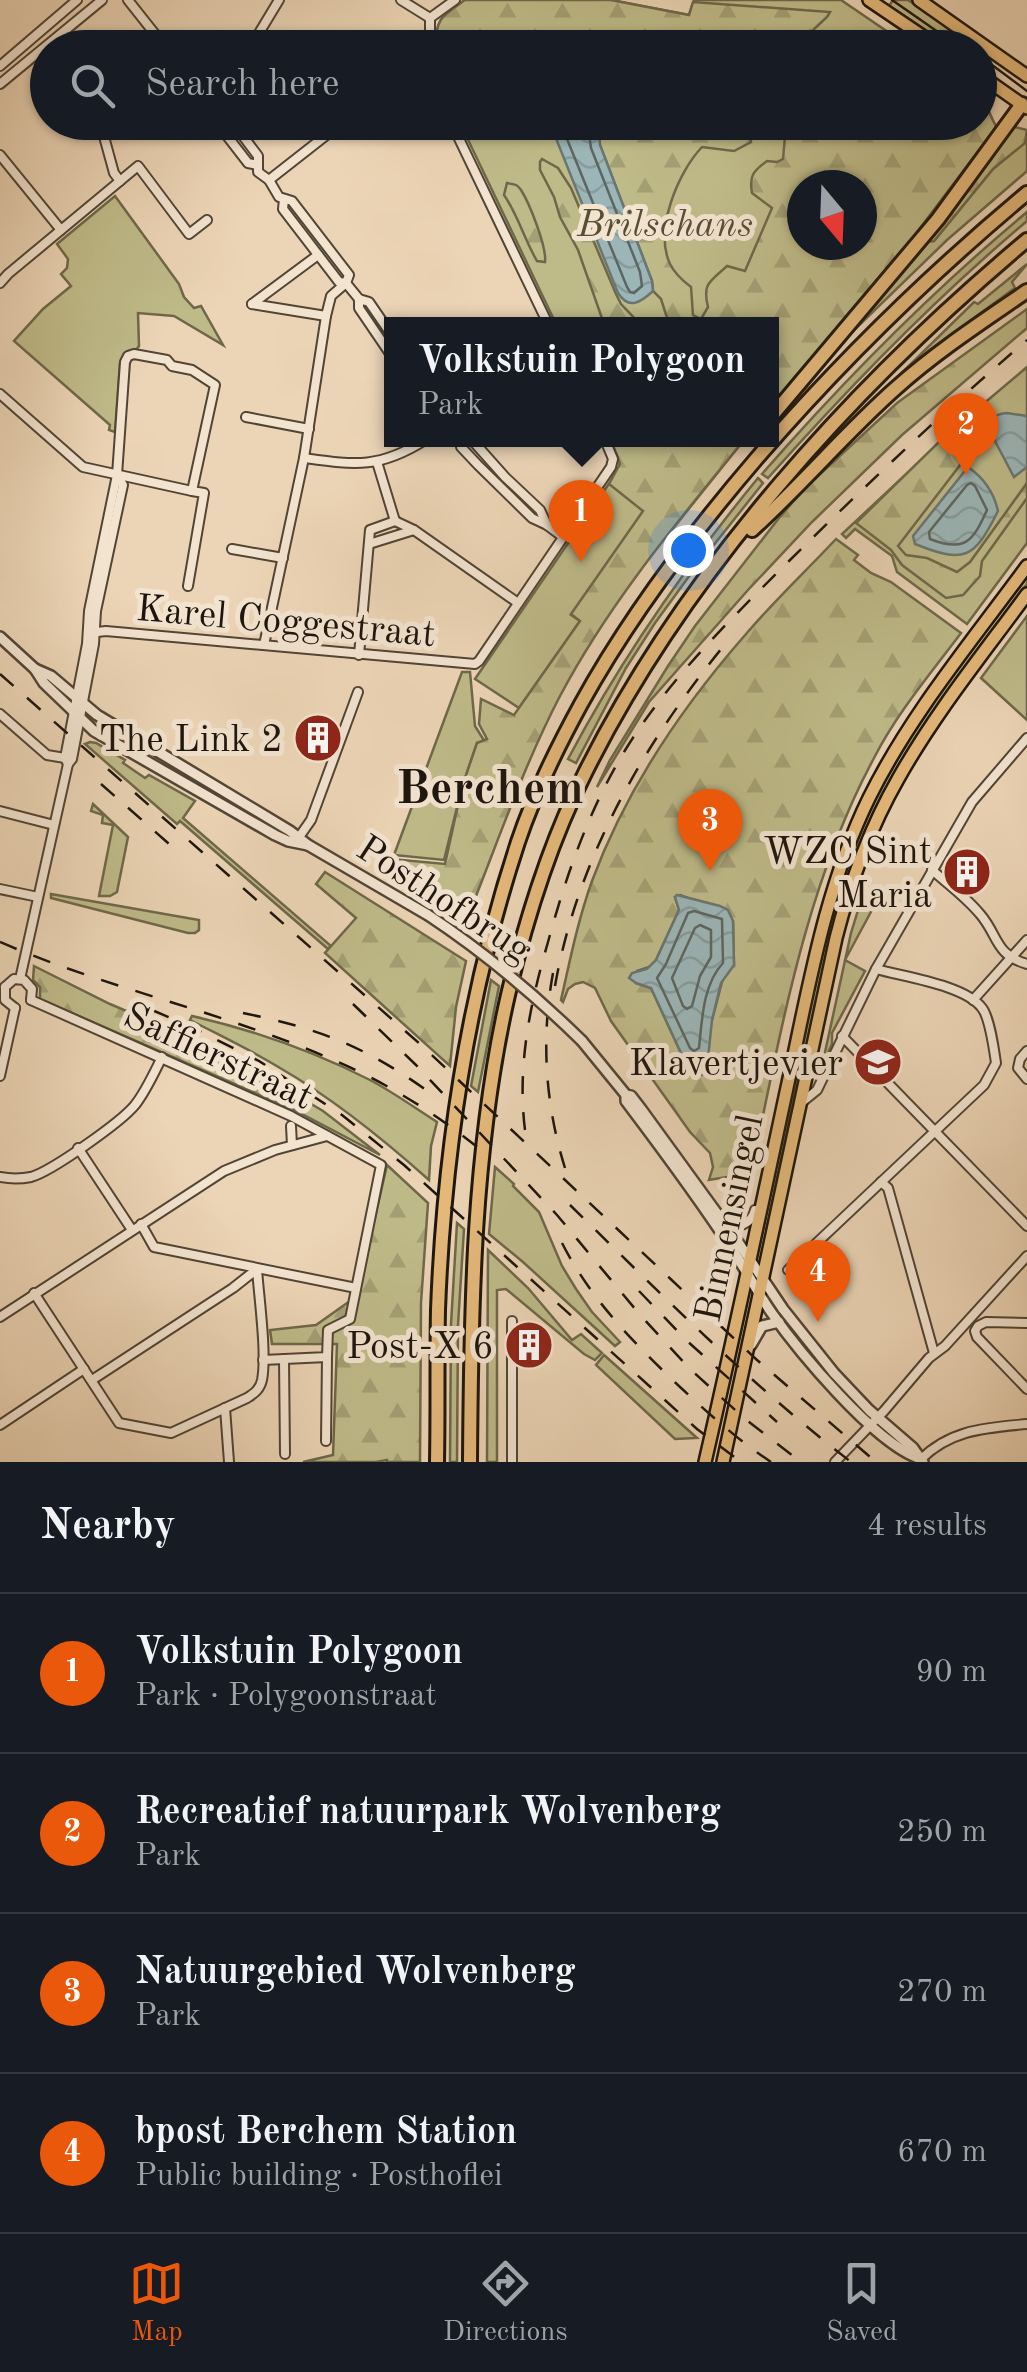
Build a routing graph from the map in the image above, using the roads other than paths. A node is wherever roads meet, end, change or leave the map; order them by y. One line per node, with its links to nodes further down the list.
1 (78, 0): 10 (street)
2 (102, 0): 11 (street)
3 (128, 0): 12 (street)
4 (278, 0): 13 (street)
5 (402, 0): 9 (street)
6 (454, 0): 9 (street)
7 (918, 0): 16 (main road)
8 (876, 2): 15 (main road)
9 (430, 18): 14 (street)
10 (42, 30)
11 (66, 30)
12 (152, 30)
13 (260, 30)
14 (430, 30)
15 (915, 30)
16 (961, 30)
17 (30, 41): 18 (street)
18 (20, 49): 20 (street); 21 (street)
19 (997, 55): 22 (main road)
20 (29, 60): 23 (street)
21 (0, 66)
22 (1027, 76)
23 (0, 84)
24 (997, 87): 25 (main road)
25 (1024, 106): 48 (highway)
26 (105, 140): 32 (street)
27 (246, 140): 31 (street)
28 (320, 140): 31 (street)
29 (460, 140): 44 (street)
30 (0, 155): 36 (street)
31 (269, 180): 34 (street)
32 (120, 181): 35 (street); 36 (street)
33 (1027, 193): 51 (highway)
34 (284, 199): 38 (street); 39 (street)
35 (207, 220)
36 (61, 230): 40 (street)
37 (1027, 240): 69 (highway)
38 (318, 254): 39 (street); 43 (street)
39 (346, 282): 42 (street); 43 (street)
40 (0, 283)
41 (1027, 291): 69 (highway)
42 (360, 299): 45 (street); 46 (street)
43 (326, 316): 50 (street)
44 (545, 317)
45 (384, 324)
46 (384, 345)
47 (0, 394): 61 (street)
48 (779, 408)
49 (246, 417): 50 (street)
50 (308, 430): 58 (street)
51 (779, 433)
52 (413, 447): 59 (street)
53 (462, 447): 64 (street)
54 (478, 447): 64 (street)
55 (607, 447): 66 (street)
56 (757, 447): 60 (highway)
57 (767, 447): 60 (highway)
58 (304, 458): 59 (street); 70 (street)
59 (377, 462): 63 (street)
60 (750, 466): 148 (highway)
61 (117, 475): 62 (street); 62 (street); 75 (street)
62 (192, 491): 72 (street)
63 (396, 522): 65 (street); 67 (street)
64 (547, 525): 66 (street)
65 (414, 530): 67 (street); 74 (street)
66 (563, 537): 74 (street)
67 (369, 544): 78 (street)
68 (232, 549): 70 (street)
69 (727, 551): 149 (highway)
70 (283, 558): 77 (street)
71 (1027, 566): 114 (main road, Binnensingel)
72 (188, 586)
73 (1027, 594): 107 (main road, Binnensingel)
74 (518, 602): 78 (street, Karel Coggestraat)
75 (92, 632): 77 (street, Karel Coggestraat); 81 (street, Karel Coggestraat)
76 (0, 637): 79 (street)
77 (264, 646): 78 (street, Karel Coggestraat)
78 (359, 655)
79 (35, 668): 81 (street, Posthofbrug); 83 (street, Posthofbrug)
80 (358, 692): 88 (street, Posthofbrug)
81 (80, 701): 83 (street, Karel Coggestraat); 88 (street, Posthofbrug)
82 (0, 714): 85 (street)
83 (76, 720): 85 (street, Karel Coggestraat); 88 (street, Posthofbrug)
84 (1027, 738): 89 (street)
85 (64, 760): 87 (street, Karel Coggestraat)
86 (0, 810): 87 (street)
87 (54, 825): 91 (street, Karel Coggestraat)
88 (297, 840): 106 (street, Posthofbrug, bridge)
89 (932, 870): 93 (street); 95 (street)
90 (0, 889): 91 (street)
91 (38, 898): 96 (street, Karel Coggestraat)
92 (1027, 940): 93 (street)
93 (1011, 958): 94 (street); 99 (street)
94 (1027, 964)
95 (876, 969): 99 (street); 101 (street)
96 (20, 979): 97 (street); 98 (street)
97 (2, 986): 100 (street)
98 (31, 1000): 100 (street); 103 (street, Saffierstraat)
99 (974, 1000): 109 (street)
100 (15, 1008): 104 (street)
101 (842, 1036): 107 (street); 109 (street)
102 (1024, 1055): 105 (street)
103 (162, 1057): 110 (street, Saffierstraat); 112 (street)
104 (0, 1076)
105 (1027, 1080)
106 (626, 1095): 116 (street, Posthofbrug); 123 (street, Posthofbrug)
107 (801, 1103): 124 (main road, Binnensingel)
108 (291, 1126): 111 (street)
109 (935, 1132): 115 (street); 117 (street)
110 (326, 1136): 111 (street); 125 (street, Saffierstraat)
111 (292, 1145): 118 (street)
112 (78, 1148): 113 (street); 118 (street)
113 (0, 1177)
114 (767, 1180): 116 (street); 120 (main road, Binnensingel)
115 (882, 1182): 122 (street); 133 (street)
116 (722, 1221): 120 (street, Posthofbrug)
117 (1027, 1226)
118 (136, 1227): 121 (street); 126 (street)
119 (1027, 1256): 133 (street)
120 (750, 1259): 123 (main road, Binnensingel); 124 (street, Posthofbrug)
121 (257, 1269): 125 (street); 136 (street); 138 (street)
122 (788, 1270)
123 (747, 1273): 127 (street, Posthofbrug); 151 (main road, Binnensingel)
124 (763, 1278): 127 (main road, Binnensingel); 141 (street, Posthofbrug)
125 (356, 1288): 134 (street)
126 (34, 1293): 128 (street); 137 (street)
127 (760, 1293): 130 (street, Posthofbrug); 132 (main road, Binnensingel)
128 (0, 1317)
129 (512, 1321): 150 (street)
130 (779, 1322): 132 (street); 141 (street, Posthofbrug)
131 (1027, 1323): 139 (street)
132 (748, 1352): 152 (main road, Binnensingel)
133 (934, 1353): 141 (street)
134 (326, 1357): 135 (street); 144 (street)
135 (284, 1359): 136 (street); 145 (street)
136 (263, 1360): 140 (street)
137 (84, 1369): 138 (street); 143 (street)
138 (92, 1380): 140 (street)
139 (1027, 1389)
140 (225, 1408): 147 (street)
141 (874, 1421): 146 (street); 153 (street)
142 (1027, 1424): 146 (street)
143 (0, 1425)
144 (326, 1441)
145 (285, 1454)
146 (922, 1461)
147 (228, 1462)
148 (438, 1462)
149 (470, 1462)
150 (512, 1462)
151 (705, 1462)
152 (723, 1462)
153 (835, 1462)

